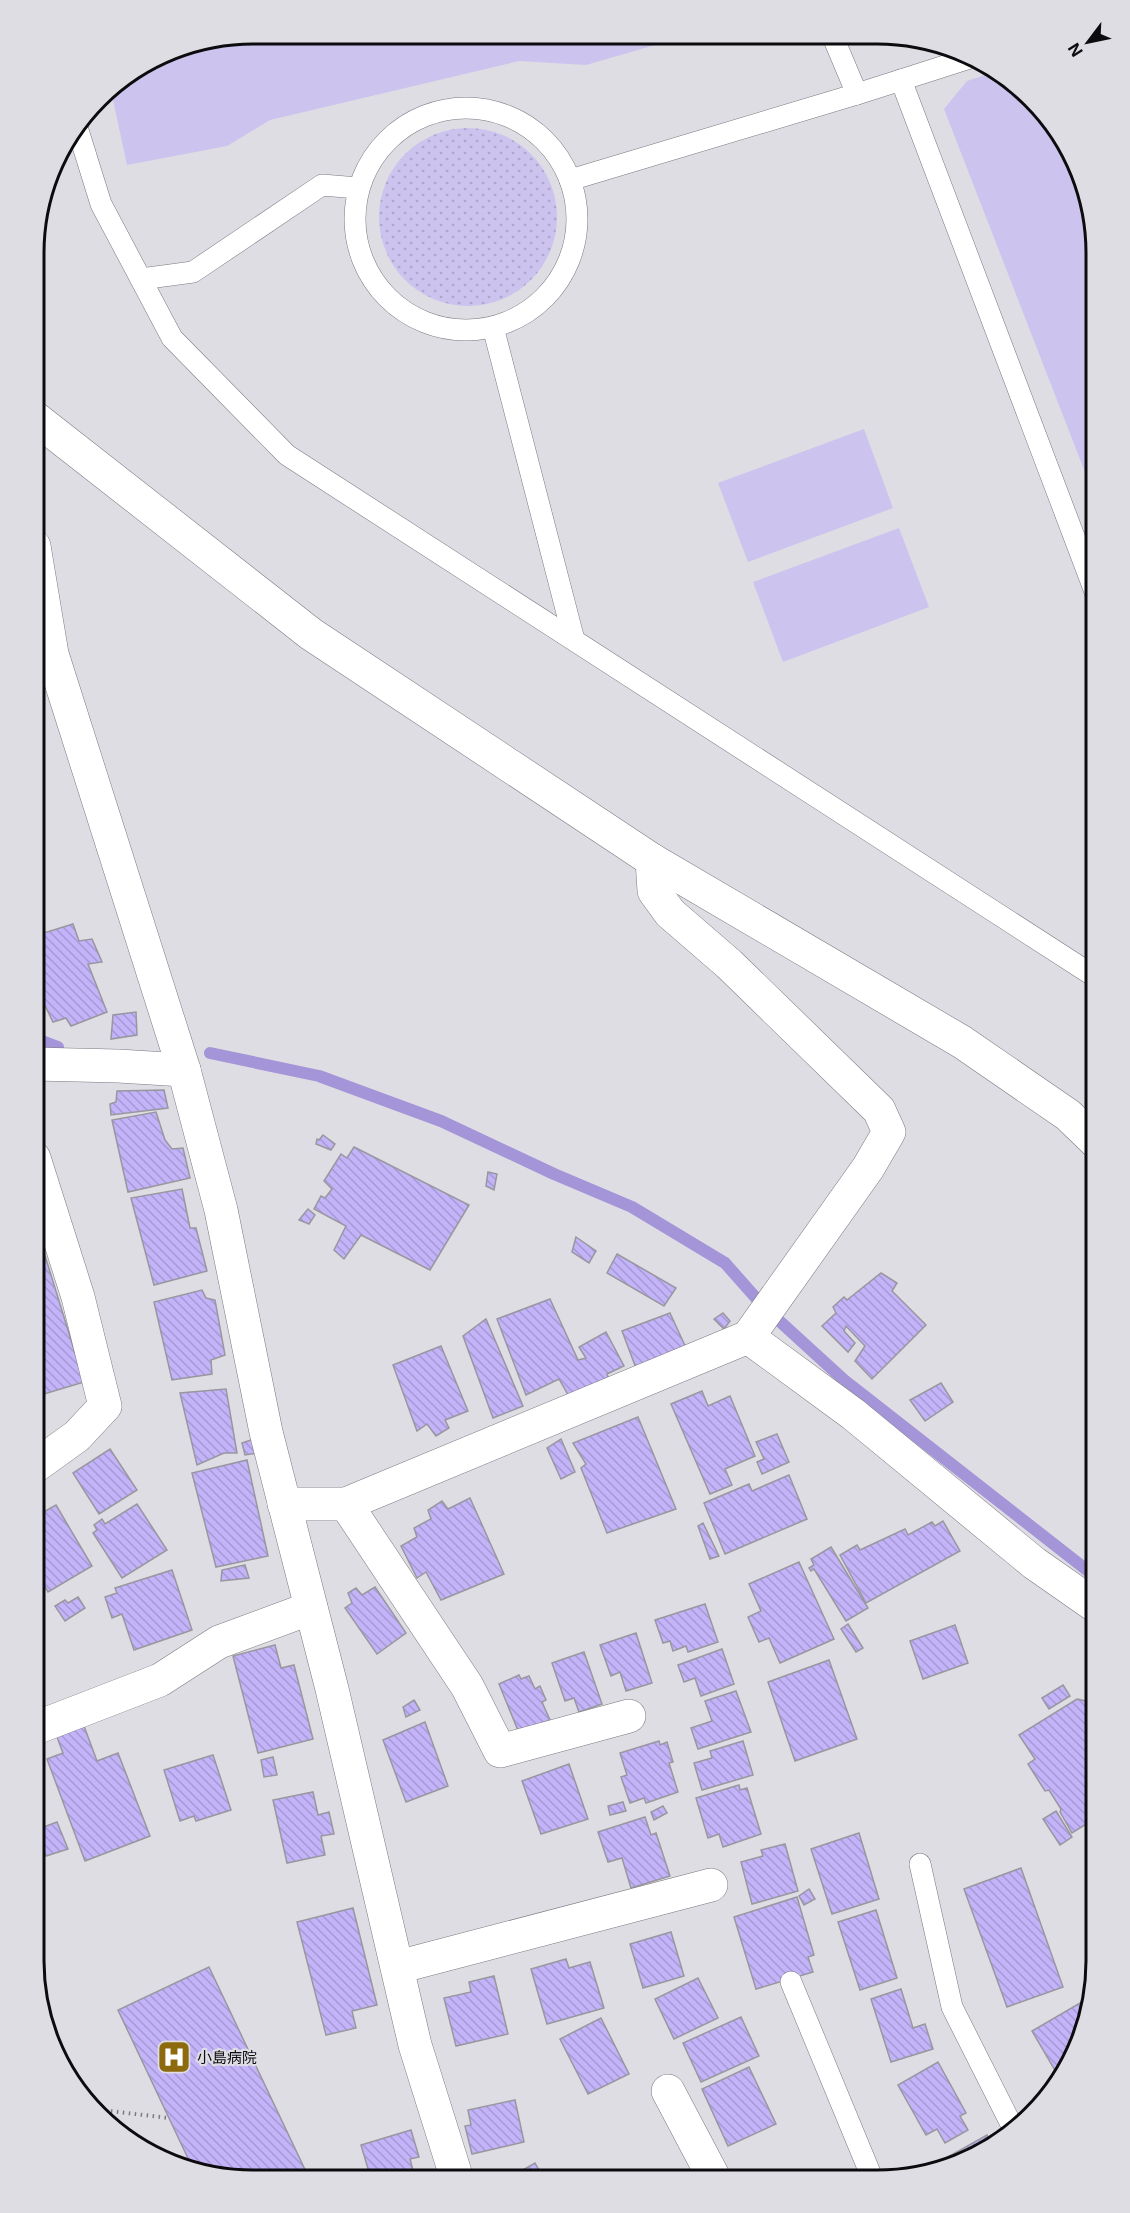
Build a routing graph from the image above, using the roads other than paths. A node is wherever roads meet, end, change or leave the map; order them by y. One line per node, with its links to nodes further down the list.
1 (836, 44): 4 (lane)
2 (960, 61): 3 (lane)
3 (901, 80): 4 (lane); 11 (lane)
4 (857, 94): 6 (lane)
5 (80, 134): 8 (lane)
6 (570, 180): 7 (lane); 9 (lane)
7 (358, 188): 8 (lane); 9 (lane)
8 (141, 279): 13 (lane)
9 (493, 327): 13 (lane)
10 (44, 425): 14 (street)
11 (1086, 568)
12 (44, 606): 17 (street)
13 (574, 640): 15 (lane)
14 (652, 860): 18 (street); 20 (street)
15 (1086, 971)
16 (44, 1064): 17 (street)
17 (184, 1070): 22 (street)
18 (1086, 1132)
19 (44, 1190): 21 (street)
20 (762, 1318): 23 (street); 24 (street)
21 (44, 1459)
22 (284, 1504): 23 (street); 25 (street)
23 (346, 1504): 26 (street)
24 (1086, 1599)
25 (311, 1608): 27 (street); 30 (street)
26 (629, 1716)
27 (44, 1725)
28 (920, 1864): 33 (lane)
29 (711, 1885): 30 (street)
30 (398, 1967): 34 (street)
31 (791, 1982): 36 (lane)
32 (668, 2091): 35 (street)
33 (1010, 2122)
34 (453, 2170)
35 (710, 2170)
36 (869, 2170)

